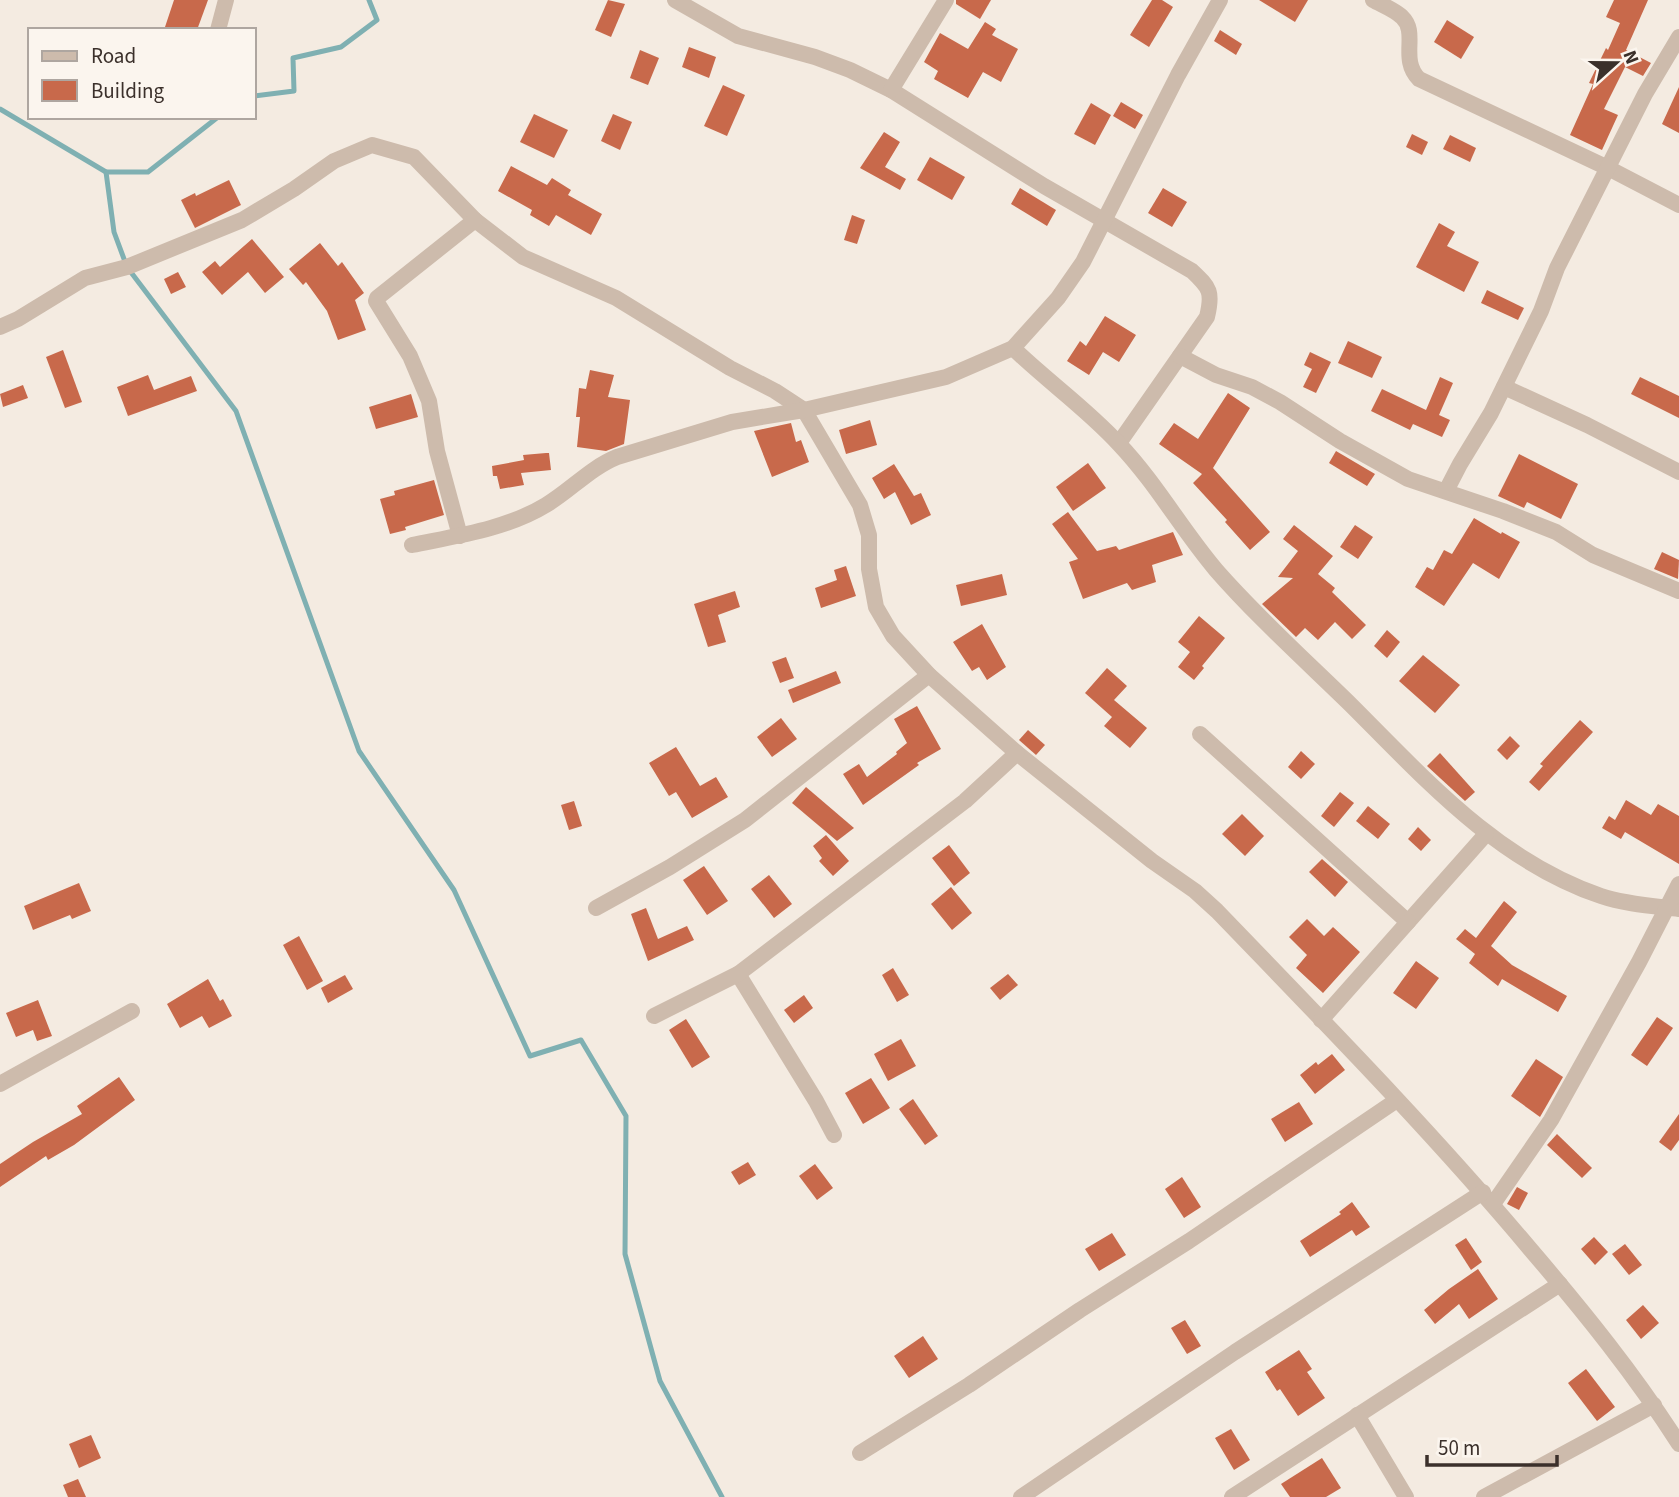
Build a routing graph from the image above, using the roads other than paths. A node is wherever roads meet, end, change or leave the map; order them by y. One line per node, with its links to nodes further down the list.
1 (226, 0): 6 (street)
2 (675, 0): 10 (street)
3 (946, 0): 10 (street)
4 (1220, 0): 14 (street)
5 (1373, 0): 11 (street)
6 (219, 28)
7 (1679, 37): 8 (street)
8 (1664, 61): 9 (street); 11 (street)
9 (1679, 69)
10 (891, 90): 14 (street)
11 (1608, 168): 12 (street); 18 (street)
12 (1679, 205)
13 (475, 220): 15 (street); 19 (street); 23 (street)
14 (1106, 220): 16 (street); 17 (street)
15 (0, 327)
16 (1013, 348): 19 (street); 20 (street)
17 (1180, 356): 20 (street); 22 (street)
18 (1504, 387): 21 (street); 22 (street)
19 (804, 410): 23 (street); 26 (street)
20 (1119, 443): 29 (street)
21 (1679, 472)
22 (1446, 491): 25 (street)
23 (460, 536): 24 (street)
24 (412, 545)
25 (1679, 591)
26 (929, 675): 28 (street); 31 (street)
27 (1200, 734): 33 (street)
28 (1017, 753): 34 (street); 37 (street)
29 (1486, 834): 32 (street); 33 (street)
30 (1679, 884): 32 (street)
31 (596, 908)
32 (1672, 908): 41 (street)
33 (1408, 922): 37 (street)
34 (738, 974): 36 (street); 40 (street)
35 (132, 1011): 38 (street)
36 (654, 1016)
37 (1321, 1020): 39 (street)
38 (0, 1084)
39 (1397, 1100): 41 (street); 47 (street)
40 (834, 1135)
41 (1488, 1198): 42 (street); 48 (street)
42 (1560, 1283): 43 (street); 44 (street)
43 (1654, 1405): 45 (street); 51 (street)
44 (1357, 1415): 49 (street); 50 (street)
45 (1674, 1422): 46 (street)
46 (1679, 1444)
47 (860, 1453)
48 (1021, 1497)
49 (1232, 1497)
50 (1406, 1497)
51 (1484, 1497)

